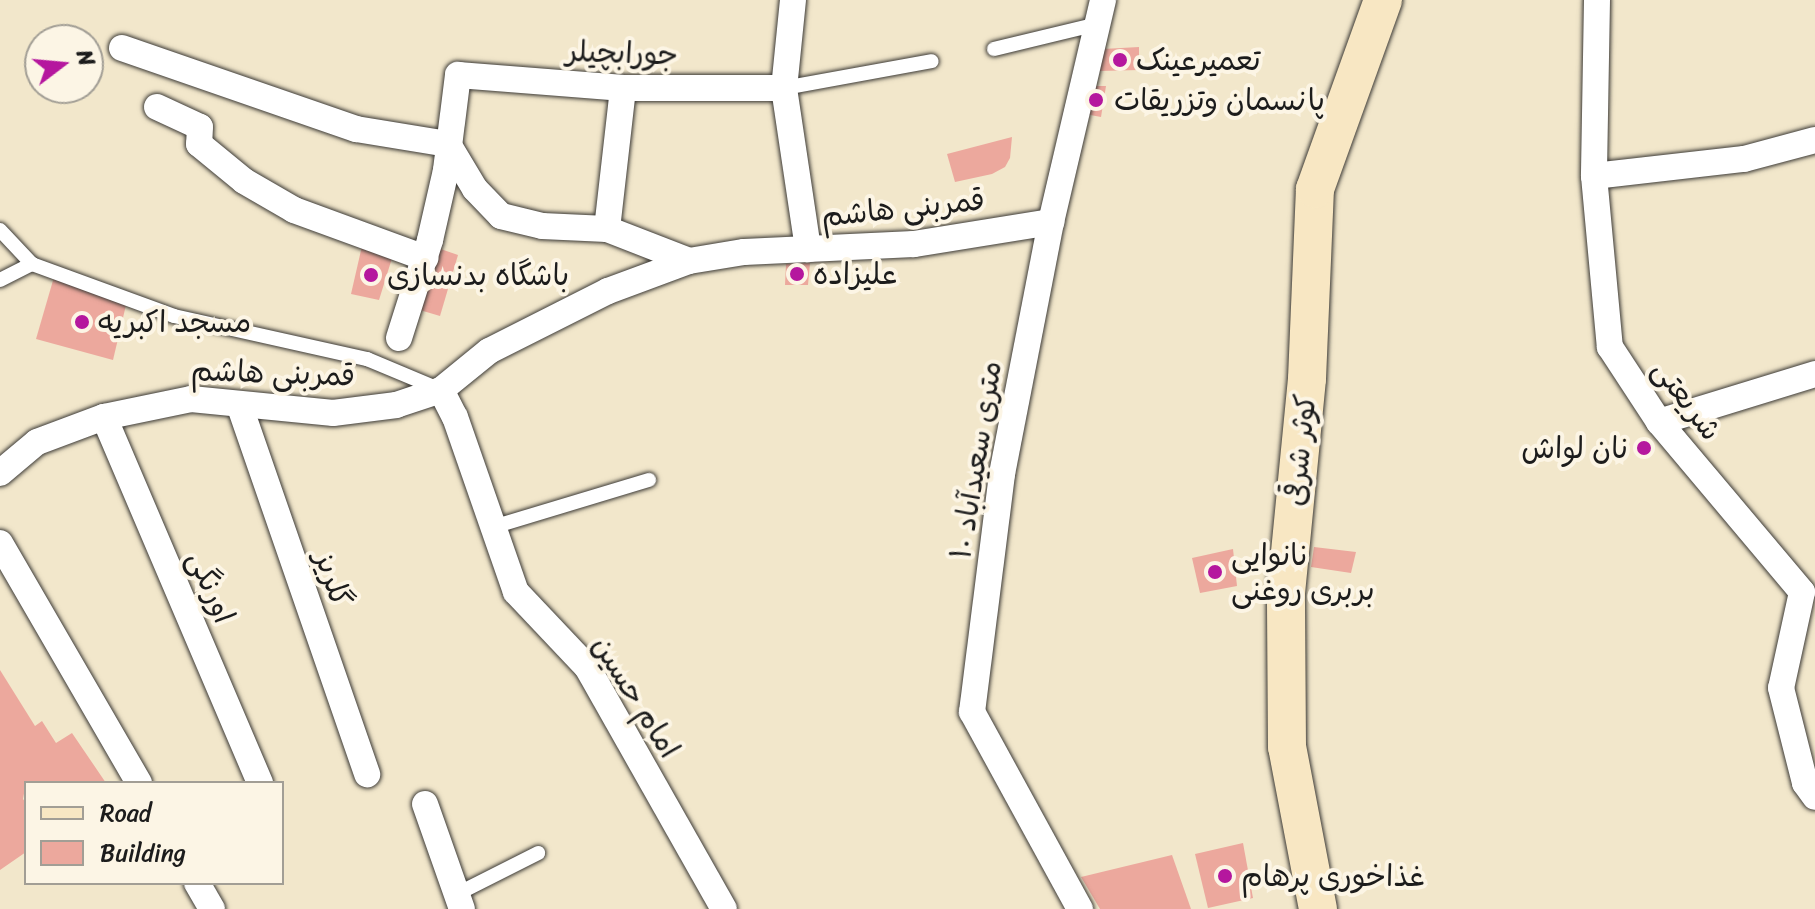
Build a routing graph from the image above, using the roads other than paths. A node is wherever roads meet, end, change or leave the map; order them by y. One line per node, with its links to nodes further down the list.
1 (793, 0): 9 (street)
2 (1383, 0): 44 (main road, کوثر شرقی)
3 (1597, 0): 13 (street, شریعتی)
4 (1100, 12): 6 (lane); 14 (street, ۱۰ متری سعیدآباد)
5 (122, 48): 12 (street)
6 (994, 49)
7 (932, 61): 9 (lane)
8 (623, 88): 9 (street, جورابچیلر); 12 (street, جورابچیلر); 15 (street)
9 (784, 88): 17 (street)
10 (157, 107): 18 (street)
11 (1815, 140): 13 (street)
12 (448, 144): 15 (street); 18 (street)
13 (1594, 176): 27 (street, شریعتی)
14 (1051, 222): 17 (street, قمربنی هاشم); 43 (street, ۱۰ متری سعیدآباد)
15 (607, 229): 19 (street)
16 (0, 230): 20 (lane)
17 (808, 249): 19 (street, قمربنی هاشم)
18 (425, 258): 22 (street)
19 (689, 261): 24 (street, قمربنی هاشم)
20 (32, 264): 21 (lane); 24 (lane)
21 (0, 280)
22 (399, 338)
23 (1815, 374): 27 (street)
24 (441, 390): 25 (street, قمربنی هاشم); 30 (street, امام حسین)
25 (239, 404): 26 (street, قمربنی هاشم); 33 (street, گلریز)
26 (104, 417): 28 (street, قمربنی هاشم); 35 (street, اورنگی)
27 (1659, 422): 32 (street, شریعتی)
28 (0, 473)
29 (649, 480): 30 (lane)
30 (493, 527): 42 (street, امام حسین)
31 (0, 543): 34 (street)
32 (1808, 591): 36 (street, شریعتی)
33 (367, 774)
34 (138, 781)
35 (259, 781)
36 (1815, 797)
37 (425, 804): 40 (street)
38 (538, 853): 40 (lane)
39 (198, 885): 41 (street)
40 (459, 902)
41 (212, 909)
42 (724, 909)
43 (1080, 909)
44 (1318, 909)

